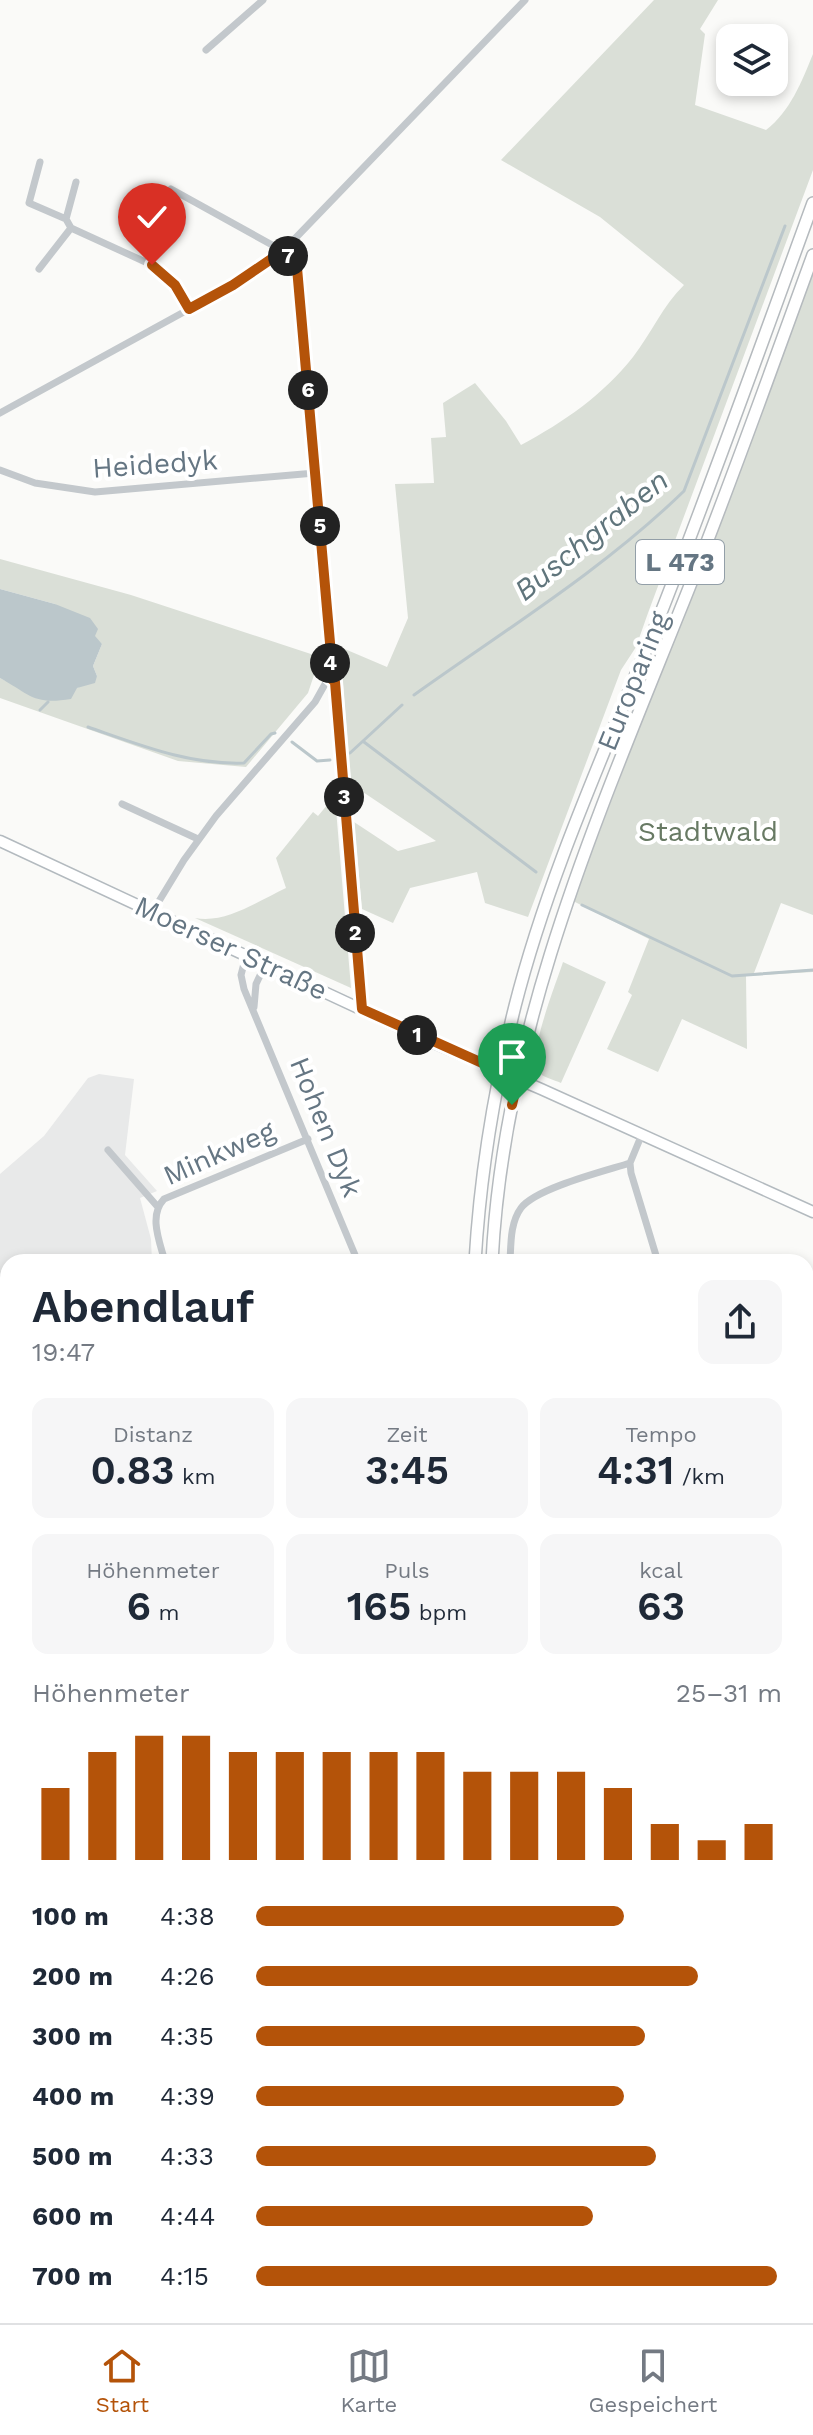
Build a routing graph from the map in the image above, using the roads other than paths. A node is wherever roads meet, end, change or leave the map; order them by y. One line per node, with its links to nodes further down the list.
1 (263, 0): 3 (street)
2 (525, 0): 10 (street)
3 (206, 50)
4 (40, 162): 8 (street)
5 (76, 182): 8 (street)
6 (171, 189): 10 (street)
7 (813, 203): 26 (main road, Europaring / L 473)
8 (66, 219): 9 (street)
9 (71, 228): 12 (street); 13 (street)
10 (283, 251): 13 (street); 16 (street)
11 (813, 255): 27 (main road, Europaring / L 473)
12 (39, 269)
13 (189, 309): 14 (street)
14 (0, 413)
15 (0, 470): 16 (street, Heidedyk)
16 (315, 473): 17 (street)
17 (329, 677): 19 (street); 25 (street)
18 (122, 804): 19 (street)
19 (198, 839): 21 (street)
20 (0, 841): 21 (main road, Moerser Straße)
21 (153, 911): 22 (main road, Moerser Straße)
22 (246, 956): 23 (main road, Moerser Straße); 24 (street, Hohen Dyk)
23 (265, 965): 24 (street); 25 (main road, Moerser Straße)
24 (254, 1009): 29 (street, Hohen Dyk)
25 (362, 1009): 26 (main road, Moerser Straße)
26 (500, 1072): 27 (main road, Moerser Straße); 36 (main road, L 473)
27 (518, 1079): 28 (main road, Moerser Straße); 37 (main road, L 473)
28 (642, 1134): 31 (street); 33 (main road, Moerser Straße)
29 (308, 1139): 32 (street, Minkweg); 35 (street, Hohen Dyk)
30 (108, 1150): 32 (street)
31 (630, 1163): 38 (street); 39 (street)
32 (157, 1206): 34 (street, Minkweg)
33 (813, 1212)
34 (163, 1254)
35 (355, 1254)
36 (476, 1254)
37 (493, 1254)
38 (511, 1254)
39 (656, 1254)

